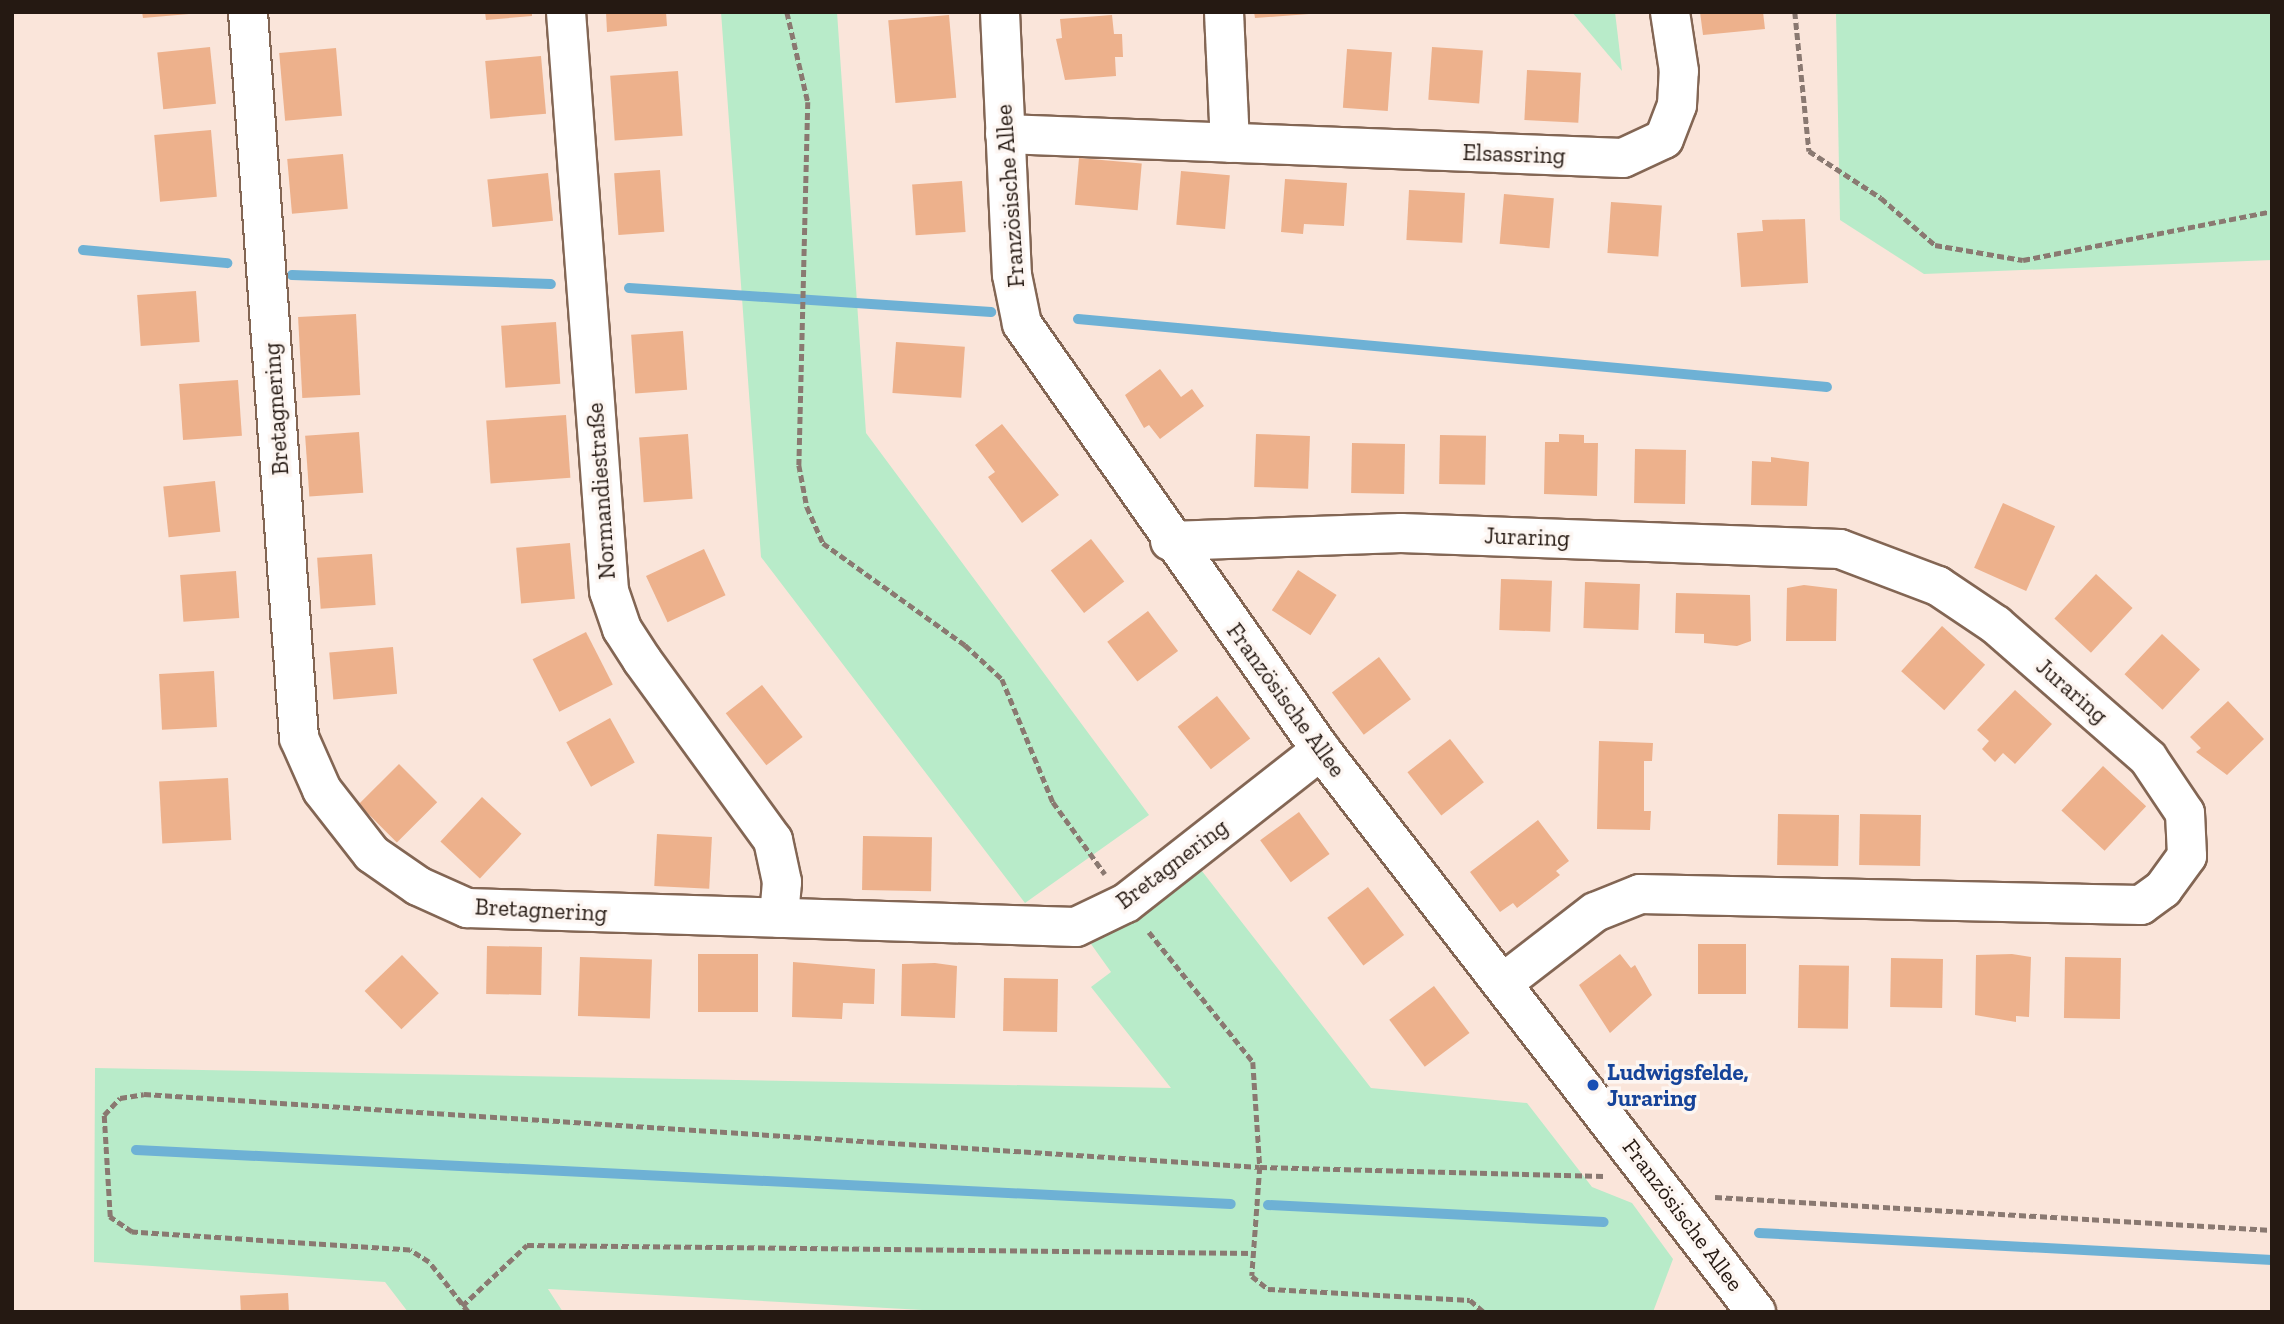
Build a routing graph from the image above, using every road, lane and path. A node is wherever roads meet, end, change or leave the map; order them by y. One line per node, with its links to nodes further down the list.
1 (248, 12): 14 (street, Bretagnering)
2 (566, 12): 14 (street, Normandiestraße)
3 (787, 12): 13 (path)
4 (1000, 12): 8 (street, Französische Allee)
5 (1224, 12): 9 (street)
6 (1670, 12): 9 (street, Elsassring)
7 (1795, 12): 10 (path)
8 (1005, 134): 9 (street, Elsassring); 11 (street, Französische Allee)
9 (1230, 143)
10 (2272, 211)
11 (1170, 541): 12 (street, Französische Allee); 15 (street, Juraring)
12 (1321, 750): 13 (street, Bretagnering); 15 (street, Französische Allee)
13 (1126, 903): 14 (street, Bretagnering); 16 (path)
14 (779, 918)
15 (1503, 983): 17 (street, Französische Allee)
16 (1260, 1167): 17 (path); 19 (path); 20 (path)
17 (1660, 1184): 18 (path); 23 (street, Französische Allee)
18 (2272, 1230)
19 (1254, 1253): 20 (path); 22 (path)
20 (462, 1306): 21 (path)
21 (468, 1312)
22 (1484, 1312)
23 (1756, 1312)

